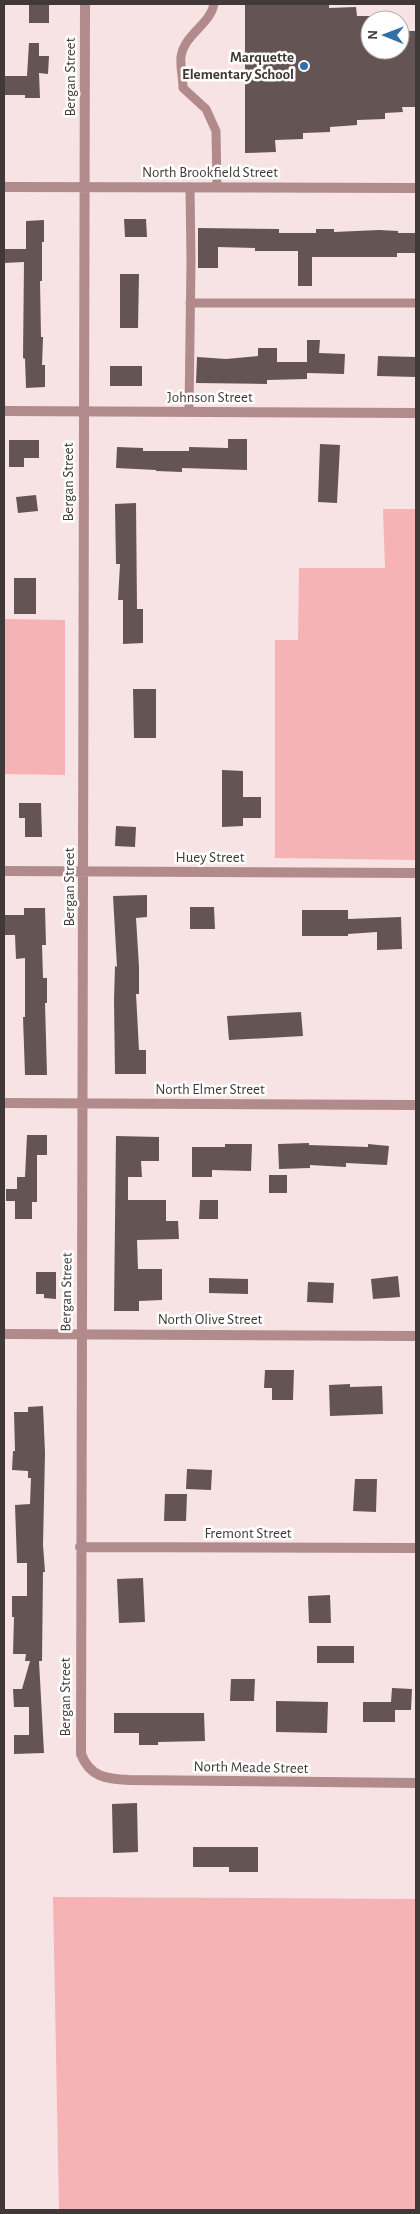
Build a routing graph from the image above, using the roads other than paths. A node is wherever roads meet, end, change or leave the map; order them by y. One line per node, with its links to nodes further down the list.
1 (85, 4): 4 (street, Bergan Street)
2 (214, 4): 6 (lane)
3 (4, 187): 4 (street, North Brookfield Street)
4 (84, 187): 5 (street, North Brookfield Street); 11 (street, Bergan Street)
5 (190, 187): 6 (street, North Brookfield Street); 8 (lane)
6 (217, 187): 7 (street, North Brookfield Street)
7 (416, 188)
8 (190, 303): 9 (lane); 12 (lane)
9 (416, 303)
10 (4, 411): 11 (street, Johnson Street)
11 (83, 411): 12 (street, Johnson Street); 15 (street, Bergan Street)
12 (189, 411): 13 (street, Johnson Street)
13 (416, 413)
14 (4, 871): 15 (street, Huey Street)
15 (84, 872): 16 (street, Huey Street); 18 (street, Bergan Street)
16 (416, 873)
17 (4, 1103): 18 (street, North Elmer Street)
18 (83, 1103): 19 (street, North Elmer Street); 20 (street, Bergan Street)
19 (416, 1105)
20 (81, 1333): 21 (street, North Olive Street); 22 (street, North Olive Street); 23 (street, Bergan Street)
21 (4, 1334)
22 (416, 1336)
23 (80, 1547): 24 (street, Fremont Street); 25 (street, Bergan Street)
24 (416, 1548)
25 (89, 1768): 26 (street, North Meade Street)
26 (416, 1783)

